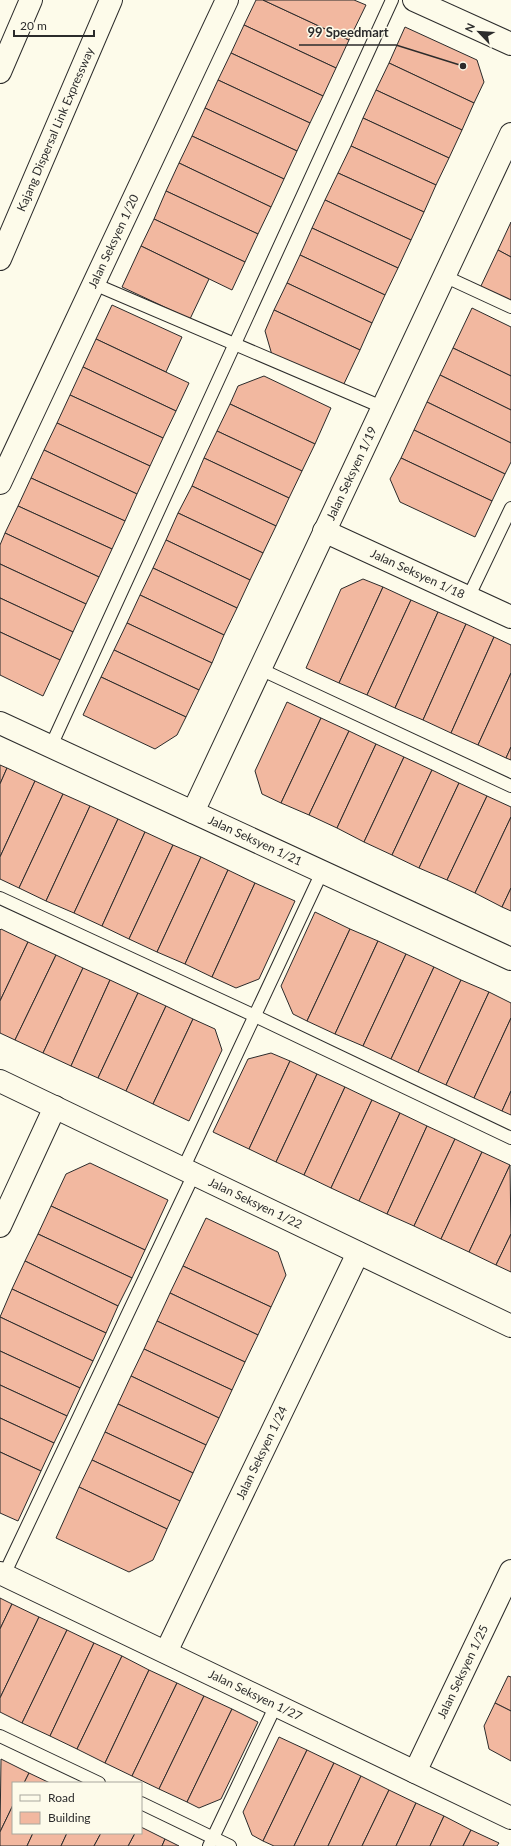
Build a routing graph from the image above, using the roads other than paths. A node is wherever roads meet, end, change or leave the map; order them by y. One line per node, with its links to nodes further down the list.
1 (31, 0): 7 (main road)
2 (111, 0): 9 (main road, Kajang Dispersal Link Expressway)
3 (228, 0): 11 (main road, Jalan Seksyen 1/20)
4 (392, 0): 13 (lane)
5 (414, 0): 6 (main road)
6 (511, 44)
7 (0, 72)
8 (511, 134): 10 (main road, Jalan Seksyen 1/19)
9 (0, 259)
10 (444, 276): 12 (lane); 14 (main road, Jalan Seksyen 1/19)
11 (94, 284): 13 (lane); 15 (main road, Jalan Seksyen 1/20)
12 (511, 307)
13 (234, 345): 14 (lane); 22 (lane)
14 (382, 407): 17 (main road, Jalan Seksyen 1/19)
15 (0, 483)
16 (511, 508): 18 (lane)
17 (324, 531): 18 (main road, Jalan Seksyen 1/18); 20 (main road, Jalan Seksyen 1/19)
18 (468, 598): 19 (main road, Jalan Seksyen 1/18)
19 (511, 617)
20 (260, 669): 23 (lane); 24 (main road, Jalan Seksyen 1/19)
21 (0, 723): 22 (main road, Jalan Seksyen 1/21)
22 (51, 746): 24 (main road, Jalan Seksyen 1/21)
23 (511, 786)
24 (193, 812): 25 (main road, Jalan Seksyen 1/21)
25 (322, 872): 27 (main road, Jalan Seksyen 1/21); 28 (lane)
26 (0, 898): 28 (lane)
27 (511, 959)
28 (256, 1016): 31 (lane); 32 (lane)
29 (0, 1081): 30 (main road, Jalan Seksyen 1/22)
30 (55, 1107): 32 (main road, Jalan Seksyen 1/22); 33 (main road)
31 (511, 1138)
32 (188, 1172): 34 (main road, Jalan Seksyen 1/22); 37 (lane)
33 (0, 1226)
34 (358, 1253): 35 (main road, Jalan Seksyen 1/22); 38 (main road, Jalan Seksyen 1/24)
35 (511, 1326)
36 (511, 1571): 41 (main road, Jalan Seksyen 1/25)
37 (2, 1574): 38 (main road, Jalan Seksyen 1/27)
38 (166, 1652): 39 (main road, Jalan Seksyen 1/27)
39 (276, 1705): 41 (main road, Jalan Seksyen 1/27); 45 (lane)
40 (0, 1736): 42 (lane)
41 (415, 1772): 44 (main road, Jalan Seksyen 1/27)
42 (97, 1782)
43 (142, 1804): 45 (lane)
44 (511, 1818)
45 (211, 1842): 46 (lane)
46 (230, 1846)

